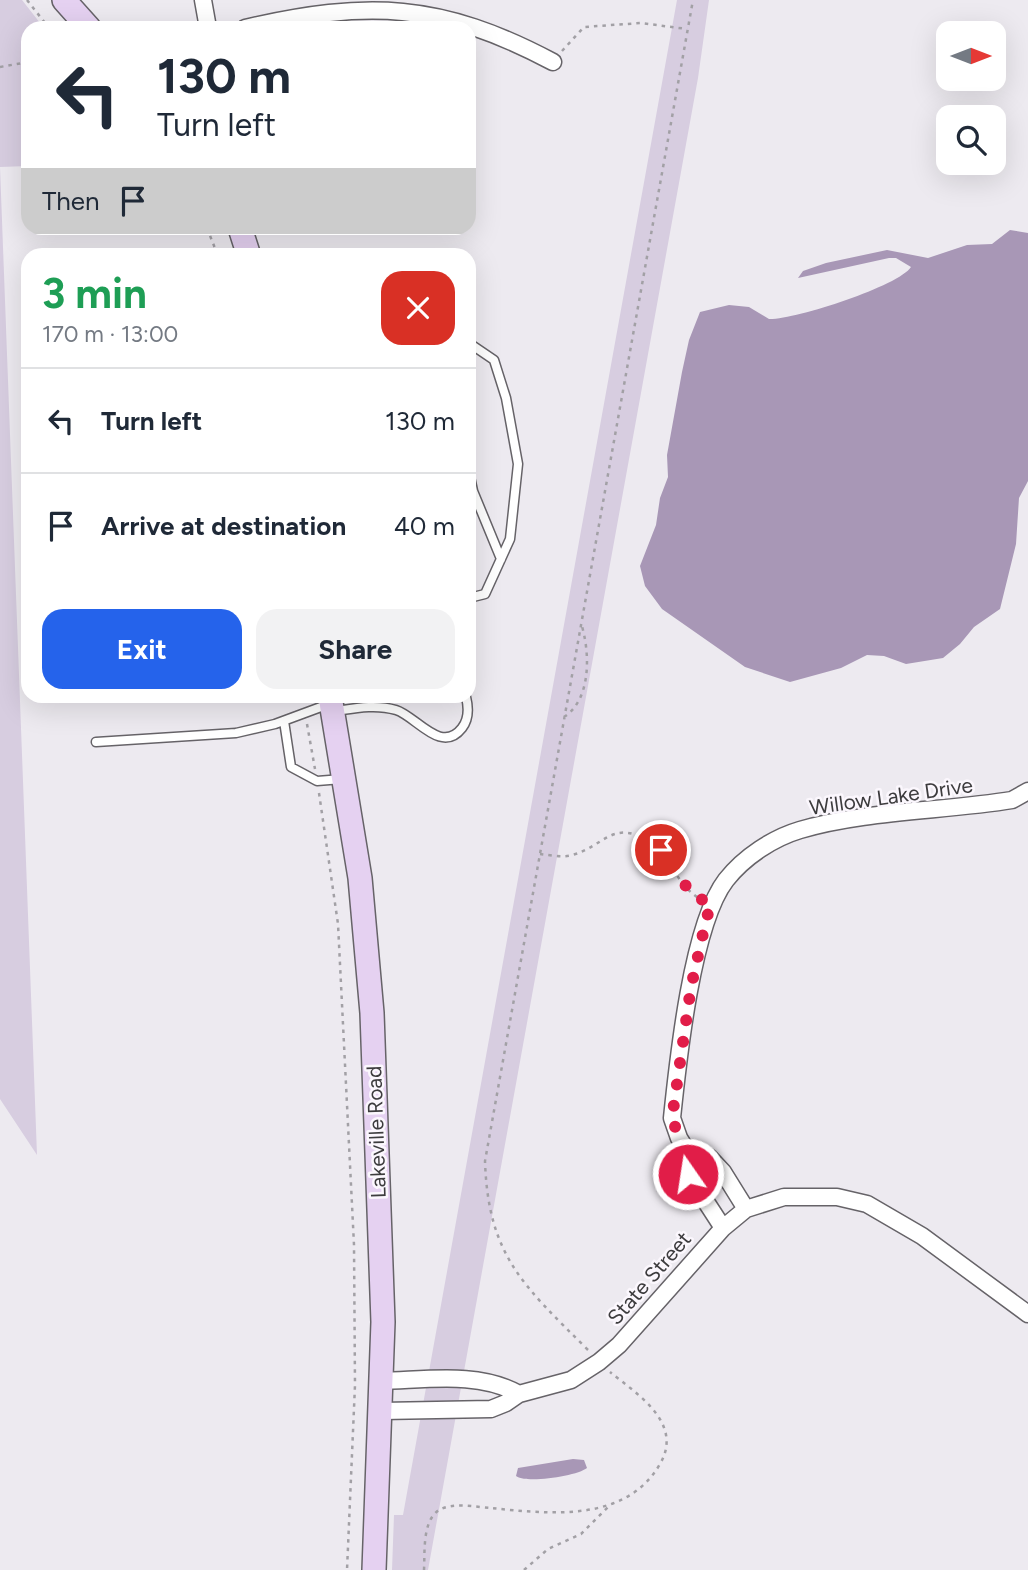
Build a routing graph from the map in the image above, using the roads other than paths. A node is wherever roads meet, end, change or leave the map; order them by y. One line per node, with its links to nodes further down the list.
1 (64, 0): 3 (main road)
2 (203, 0): 4 (street)
3 (83, 21)
4 (207, 21)
5 (264, 21): 6 (street)
6 (464, 21)
7 (476, 24): 8 (street)
8 (553, 62)
9 (476, 348): 11 (lane)
10 (476, 498): 11 (lane)
11 (501, 559): 12 (lane)
12 (476, 596)
13 (467, 703): 14 (lane)
14 (332, 704): 15 (lane); 17 (main road, Lakeville Road)
15 (284, 721): 16 (lane); 17 (lane)
16 (96, 742)
17 (345, 779): 23 (main road, Lakeville Road)
18 (1028, 791): 19 (street, Willow Lake Drive)
19 (691, 1157): 20 (street); 21 (street, Willow Lake Drive)
20 (746, 1209): 21 (street, State Street); 22 (street, State Street)
21 (723, 1228): 24 (street, State Street)
22 (1028, 1314)
23 (382, 1381): 24 (street); 25 (main road, Lakeville Road)
24 (519, 1394): 25 (street, State Street)
25 (382, 1410): 26 (main road, Lakeville Road)
26 (374, 1570)

